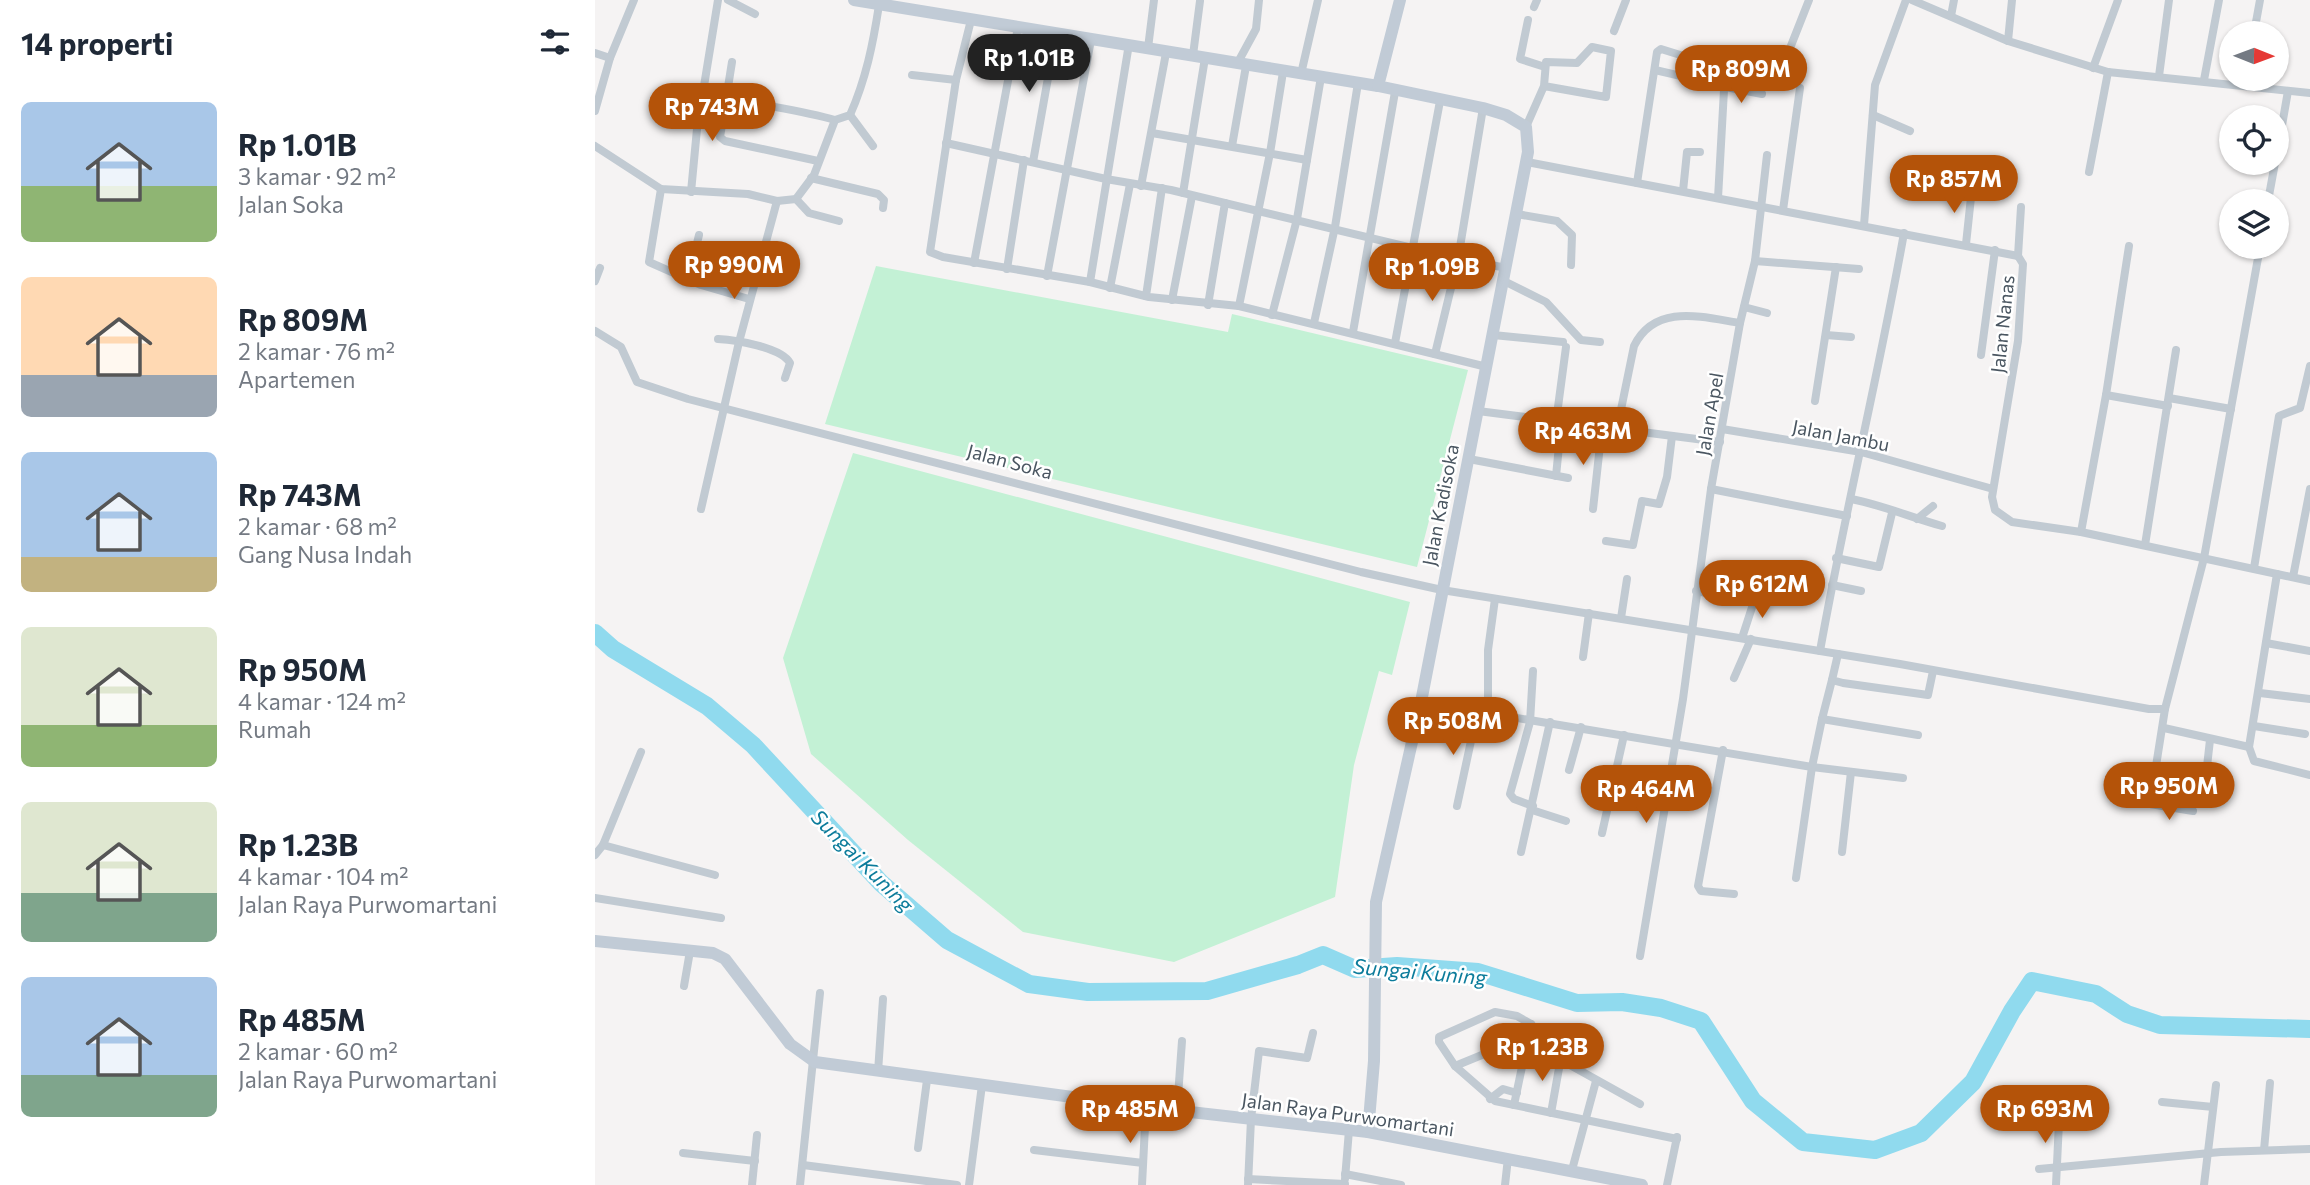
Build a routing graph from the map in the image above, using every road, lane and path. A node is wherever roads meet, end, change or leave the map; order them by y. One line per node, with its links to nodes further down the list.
1 (634, 0): 36 (street)
2 (717, 0): 58 (street)
3 (728, 0): 21 (street)
4 (854, 0): 20 (street)
5 (1154, 0): 32 (street)
6 (1259, 0): 38 (street)
7 (1318, 0): 45 (street)
8 (1400, 0): 54 (street)
9 (1626, 0): 27 (street)
10 (1809, 0): 42 (street)
11 (1906, 0): 69 (street)
12 (1912, 0): 22 (street)
13 (1954, 0): 22 (street)
14 (2012, 0): 30 (street)
15 (2117, 0): 40 (street)
16 (2169, 0): 47 (street)
17 (2219, 0): 50 (street)
18 (2260, 0): 25 (street)
19 (1200, 1): 35 (street)
20 (879, 5): 23 (street); 68 (street)
21 (755, 15)
22 (1951, 16): 30 (street)
23 (971, 20): 26 (street); 49 (street)
24 (1528, 20): 39 (street)
25 (2256, 21)
26 (1018, 27): 28 (street); 79 (street)
27 (1614, 31)
28 (1056, 33): 29 (street); 85 (street)
29 (1091, 40): 31 (street); 87 (street)
30 (2008, 41): 40 (street)
31 (1129, 44): 32 (street); 90 (street)
32 (1148, 48): 34 (street)
33 (595, 53): 36 (street)
34 (1166, 53): 35 (street); 73 (street)
35 (1199, 57): 38 (street); 74 (street)
36 (611, 58): 67 (street)
37 (732, 62): 63 (street)
38 (1242, 65): 43 (street); 78 (street)
39 (1545, 67): 55 (street); 55 (street)
40 (2093, 68): 44 (street)
41 (1655, 70): 52 (street); 56 (street); 91 (street)
42 (1781, 71)
43 (1283, 72): 45 (street); 81 (street)
44 (2108, 72): 47 (street); 88 (street)
45 (1301, 74): 48 (street)
46 (912, 75): 49 (street)
47 (2159, 76): 50 (street)
48 (1321, 78): 53 (street); 83 (street)
49 (956, 80): 75 (street)
50 (2204, 80): 51 (street)
51 (2219, 81)
52 (1707, 82)
53 (1358, 83): 54 (street); 113 (street)
54 (1378, 86): 60 (street)
55 (1544, 86): 71 (street)
56 (1726, 87): 62 (street); 100 (street)
57 (1800, 88): 107 (street)
58 (703, 90): 63 (street); 98 (street)
59 (2288, 91): 61 (street); 65 (street)
60 (1395, 92): 64 (street); 116 (street)
61 (2310, 93)
62 (1762, 94)
63 (726, 98): 70 (street); 84 (street)
64 (1440, 101): 66 (street); 119 (street)
65 (2286, 105)
66 (1483, 108): 71 (street); 123 (street)
67 (595, 111)
68 (850, 115): 70 (street); 77 (street)
69 (1873, 115): 72 (street); 112 (street)
70 (835, 120): 84 (street)
71 (1526, 127): 86 (street, Jalan Kadisoka)
72 (1910, 131)
73 (1152, 133): 74 (street); 93 (street)
74 (1190, 138): 78 (street); 99 (street)
75 (946, 143): 79 (street); 125 (street)
76 (595, 146): 96 (street)
77 (873, 146)
78 (1232, 146): 81 (street)
79 (996, 152): 85 (street); 125 (street)
80 (1700, 152): 97 (street)
81 (1270, 153): 83 (street); 108 (street)
82 (1767, 155): 104 (street, Jalan Apel)
83 (1307, 160): 110 (street)
84 (818, 161): 89 (street)
85 (1029, 161): 87 (street); 129 (street)
86 (1527, 162): 91 (street, Jalan Nanas); 109 (street, Jalan Kadisoka)
87 (1065, 170): 90 (street); 132 (street)
88 (2089, 172)
89 (811, 178): 101 (street); 106 (street)
90 (1106, 179): 92 (street); 135 (street)
91 (1637, 183): 97 (street, Jalan Nanas)
92 (1130, 184): 93 (street); 136 (street)
93 (1142, 186): 94 (street)
94 (1162, 188): 99 (street); 137 (street)
95 (1972, 188): 117 (street)
96 (661, 189): 98 (street); 133 (street)
97 (1683, 191): 100 (street, Jalan Nanas)
98 (691, 192): 102 (street)
99 (1188, 194): 103 (street); 139 (street)
100 (1718, 198): 104 (street, Jalan Nanas)
101 (796, 199): 102 (street); 111 (street)
102 (777, 201): 138 (street)
103 (1224, 203): 108 (street); 140 (street)
104 (1762, 206): 107 (street, Jalan Nanas); 124 (street, Jalan Apel)
105 (2021, 207): 121 (street)
106 (883, 208)
107 (1783, 210): 112 (street, Jalan Nanas)
108 (1259, 212): 110 (street); 141 (street)
109 (1517, 214): 126 (street); 131 (street, Jalan Kadisoka)
110 (1297, 219): 113 (street); 144 (street)
111 (839, 221)
112 (1864, 225): 114 (street, Jalan Nanas)
113 (1335, 227): 116 (street); 145 (street)
114 (1904, 233): 117 (street, Jalan Nanas); 175 (street)
115 (699, 235): 133 (street)
116 (1372, 238): 119 (street); 148 (street)
117 (1966, 244): 120 (street, Jalan Nanas)
118 (2129, 246): 162 (street)
119 (1414, 248): 123 (street); 155 (street)
120 (1995, 250): 121 (street, Jalan Nanas); 158 (street)
121 (2018, 256): 180 (street, Jalan Nanas)
122 (2258, 259): 166 (street)
123 (1458, 260): 131 (street); 157 (street)
124 (1755, 261): 127 (street); 142 (street, Jalan Apel)
125 (974, 263): 129 (street)
126 (1571, 265)
127 (1836, 267): 130 (street); 150 (street)
128 (600, 268): 134 (street)
129 (1007, 269): 132 (street)
130 (1859, 269)
131 (1505, 274): 149 (street, Jalan Kadisoka); 154 (street)
132 (1047, 276): 135 (street)
133 (688, 280): 138 (street)
134 (595, 281)
135 (1090, 282): 136 (street)
136 (1110, 288): 137 (street)
137 (1146, 296): 139 (street)
138 (749, 299): 153 (street)
139 (1172, 300): 140 (street)
140 (1208, 305): 141 (street)
141 (1239, 306): 144 (street)
142 (1744, 307): 143 (street); 146 (street, Jalan Apel)
143 (1767, 313)
144 (1272, 315): 145 (street)
145 (1314, 323): 148 (street)
146 (1740, 323): 171 (street); 172 (street, Jalan Apel)
147 (595, 331): 165 (street, Jalan Soka)
148 (1353, 332): 155 (street)
149 (1493, 335): 160 (street, Jalan Kadisoka); 168 (street)
150 (1826, 335): 151 (street); 163 (street)
151 (1851, 337)
152 (718, 339): 153 (street)
153 (739, 342): 161 (street); 165 (street)
154 (1601, 342)
155 (1395, 343): 157 (street)
156 (2176, 349): 164 (street)
157 (1435, 354): 160 (street)
158 (1982, 355)
159 (2310, 366): 195 (street)
160 (1487, 367): 167 (street, Jalan Kadisoka)
161 (785, 378)
162 (2106, 395): 164 (street); 190 (street)
163 (1815, 401)
164 (2169, 402): 166 (street); 192 (street)
165 (724, 409): 184 (street); 201 (street, Jalan Soka)
166 (2231, 409): 194 (street)
167 (1478, 411): 168 (street); 176 (street, Jalan Kadisoka)
168 (1556, 422): 169 (street)
169 (1568, 423): 170 (street); 177 (street)
170 (1602, 428): 171 (street); 185 (street)
171 (1617, 429): 173 (street)
172 (1722, 429): 174 (street, Jalan Apel); 175 (street, Jalan Jambu)
173 (1672, 436): 174 (street); 191 (street)
174 (1720, 442): 179 (street, Jalan Apel)
175 (1861, 452): 180 (street, Jalan Jambu); 182 (street)
176 (1469, 459): 177 (street); 201 (street, Jalan Kadisoka)
177 (1556, 476): 178 (street)
178 (1568, 478)
179 (1711, 489): 187 (street); 202 (street, Jalan Apel)
180 (1993, 489): 190 (street)
181 (2309, 494): 197 (street)
182 (1851, 499): 186 (street); 187 (street)
183 (1933, 506): 188 (street)
184 (701, 509)
185 (1593, 509)
186 (1892, 513): 188 (street); 193 (street)
187 (1847, 516): 193 (street)
188 (1917, 519): 189 (street)
189 (1942, 526)
190 (2081, 532): 192 (street)
191 (1606, 541)
192 (2145, 545): 194 (street)
193 (1836, 558): 200 (street)
194 (2204, 558): 195 (street); 223 (street)
195 (2253, 568): 196 (street)
196 (2277, 574): 197 (street); 211 (street)
197 (2293, 577): 199 (street)
198 (1627, 579): 208 (street)
199 (2310, 581)
200 (1832, 585): 203 (street); 212 (street)
201 (1442, 590): 206 (street, Jalan Soka); 222 (street, Jalan Kadisoka)
202 (1696, 591): 205 (street); 209 (street, Jalan Apel)
203 (1861, 591)
204 (1775, 592): 205 (street)
205 (1754, 596): 210 (street)
206 (1495, 599): 207 (street, Jalan Soka); 225 (street)
207 (1588, 613): 208 (street, Jalan Soka); 215 (street)
208 (1621, 618): 209 (street, Jalan Soka)
209 (1691, 629): 210 (street, Jalan Soka); 236 (street, Jalan Apel)
210 (1746, 639): 212 (street, Jalan Soka); 218 (street)
211 (2266, 643): 213 (street); 220 (street)
212 (1820, 651): 214 (street, Jalan Soka)
213 (2310, 651)
214 (1838, 654): 217 (street, Jalan Soka); 219 (street)
215 (1583, 657)
216 (1532, 671): 227 (street)
217 (1933, 671): 219 (street); 223 (street, Jalan Soka)
218 (1734, 678)
219 (1832, 680): 226 (street)
220 (2260, 693): 221 (street); 229 (street)
221 (2310, 699)
222 (1421, 702): 224 (street); 292 (street, Jalan Kadisoka)
223 (2165, 709): 231 (street)
224 (1476, 713): 225 (street); 246 (street)
225 (1488, 714): 227 (street)
226 (1822, 719): 234 (street); 240 (street)
227 (1530, 722): 228 (street); 247 (street)
228 (1550, 722): 230 (street); 247 (street)
229 (2254, 726): 232 (street); 237 (street)
230 (1581, 727): 233 (street); 241 (street)
231 (2164, 728): 235 (street); 248 (street)
232 (2305, 734)
233 (1624, 735): 236 (street); 250 (street)
234 (1918, 735)
235 (2210, 740): 237 (street); 245 (street)
236 (1675, 743): 238 (street); 262 (street, Jalan Apel)
237 (2249, 747): 243 (street)
238 (1723, 750): 240 (street); 257 (street)
239 (641, 752): 251 (street)
240 (1812, 767): 242 (street); 256 (street)
241 (1569, 770)
242 (1851, 772): 244 (street); 253 (street)
243 (2310, 775)
244 (1903, 778)
245 (2205, 784)
246 (1457, 806)
247 (1532, 808): 249 (street); 252 (street)
248 (2193, 811)
249 (1566, 821)
250 (1602, 833)
251 (603, 845): 254 (street); 255 (street)
252 (1521, 852)
253 (1842, 852)
254 (595, 854)
255 (715, 875)
256 (1796, 878)
257 (1734, 894)
258 (595, 898): 259 (street)
259 (721, 918)
260 (595, 941): 261 (street, Jalan Raya Purwomartani)
261 (689, 951): 263 (street); 271 (street, Jalan Raya Purwomartani)
262 (1640, 956)
263 (684, 986)
264 (820, 993): 271 (street)
265 (883, 999): 273 (street)
266 (1531, 1024): 268 (street); 270 (street); 272 (street)
267 (1313, 1034): 288 (street)
268 (1528, 1036): 272 (street); 279 (street)
269 (1182, 1041): 286 (street)
270 (1561, 1057): 275 (street); 287 (street)
271 (815, 1062): 273 (street, Jalan Raya Purwomartani); 303 (street)
272 (1455, 1066): 280 (street)
273 (878, 1072): 274 (street, Jalan Raya Purwomartani)
274 (927, 1080): 277 (street, Jalan Raya Purwomartani); 294 (street)
275 (1596, 1081): 282 (street); 289 (street)
276 (2270, 1083): 297 (street)
277 (982, 1085): 284 (street, Jalan Raya Purwomartani); 313 (street)
278 (2215, 1085): 285 (street)
279 (1517, 1093): 280 (street); 283 (street)
280 (1490, 1099): 283 (street)
281 (2162, 1102): 285 (street)
282 (1640, 1104)
283 (1514, 1105): 287 (street)
284 (1146, 1107): 286 (street, Jalan Raya Purwomartani); 302 (street)
285 (2213, 1107): 299 (street)
286 (1177, 1110): 288 (street, Jalan Raya Purwomartani)
287 (1551, 1113): 289 (street)
288 (1251, 1118): 291 (street, Jalan Raya Purwomartani); 308 (street)
289 (1584, 1119): 306 (street); 318 (street)
290 (2059, 1122): 304 (street)
291 (1349, 1130): 292 (street, Jalan Raya Purwomartani); 307 (street)
292 (1367, 1132): 300 (street, Jalan Raya Purwomartani)
293 (757, 1135): 301 (street)
294 (918, 1148)
295 (2310, 1149): 297 (street)
296 (1034, 1150): 302 (street)
297 (2264, 1150): 299 (street)
298 (683, 1153): 301 (street)
299 (2209, 1153): 304 (street); 320 (street)
300 (1508, 1158): 306 (street, Jalan Raya Purwomartani); 316 (street)
301 (755, 1161): 310 (street)
302 (1143, 1163): 314 (street)
303 (803, 1165): 311 (street); 312 (street)
304 (2059, 1168): 305 (street); 319 (street)
305 (2039, 1169)
306 (1572, 1170): 317 (street, Jalan Raya Purwomartani)
307 (1345, 1174): 309 (street); 315 (street)
308 (1248, 1182): 309 (street)
309 (1345, 1184)
310 (752, 1185)
311 (800, 1185)
312 (957, 1185)
313 (969, 1185)
314 (1142, 1185)
315 (1401, 1185)
316 (1505, 1185)
317 (1642, 1185)
318 (1667, 1185)
319 (2056, 1185)
320 (2204, 1185)

